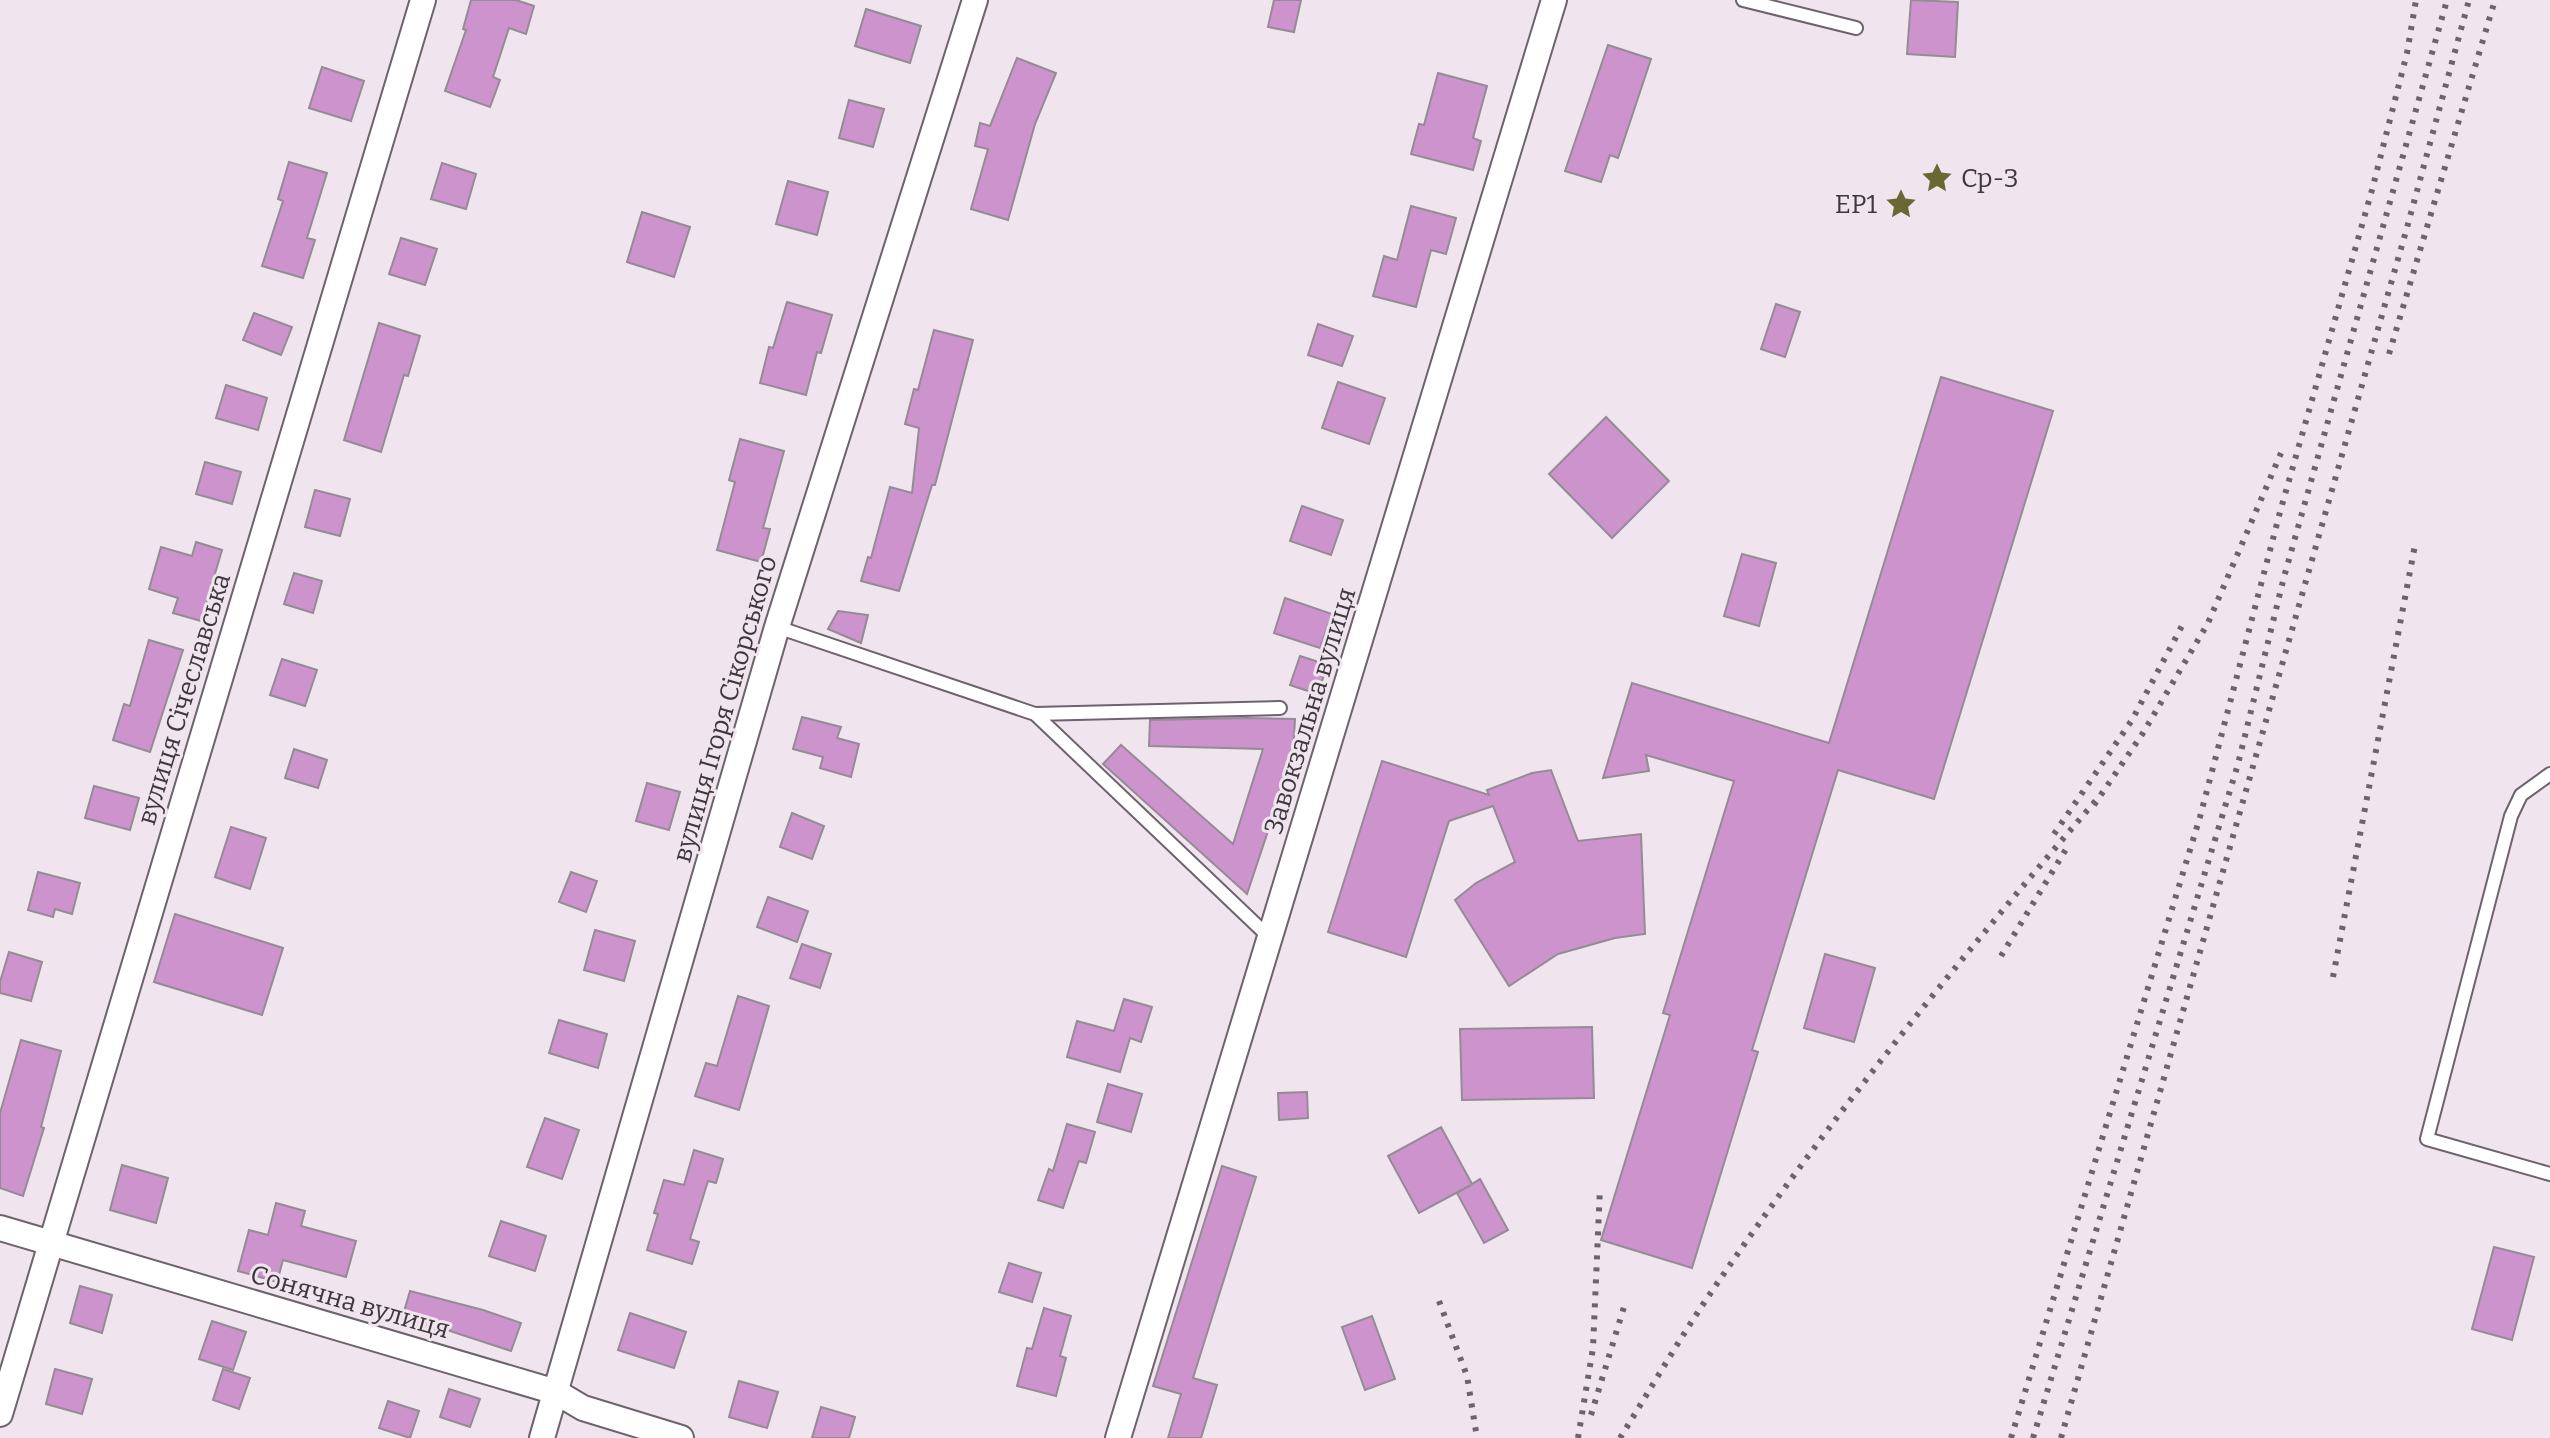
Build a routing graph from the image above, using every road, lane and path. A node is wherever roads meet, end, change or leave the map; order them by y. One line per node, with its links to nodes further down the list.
1 (423, 0): 13 (street, вулиця Січеславська)
2 (975, 0): 6 (street, вулиця Ігоря Сікорського)
3 (1554, 0): 10 (street, Завокзальна вулиця)
4 (1743, 0): 5 (lane)
5 (1856, 28)
6 (777, 627): 8 (lane); 14 (street, вулиця Ігоря Сікорського)
7 (1280, 708): 8 (lane)
8 (1035, 714): 10 (lane)
9 (2550, 774): 11 (lane)
10 (1270, 938): 18 (street, Завокзальна вулиця)
11 (2550, 1174)
12 (0, 1228): 13 (street, Сонячна вулиця)
13 (50, 1243): 14 (street, Сонячна вулиця); 15 (street, вулиця Січеславська)
14 (556, 1392): 16 (street, вулиця Ігоря Сікорського); 17 (street, Сонячна вулиця)
15 (0, 1414)
16 (542, 1438)
17 (681, 1438)
18 (1118, 1438)

